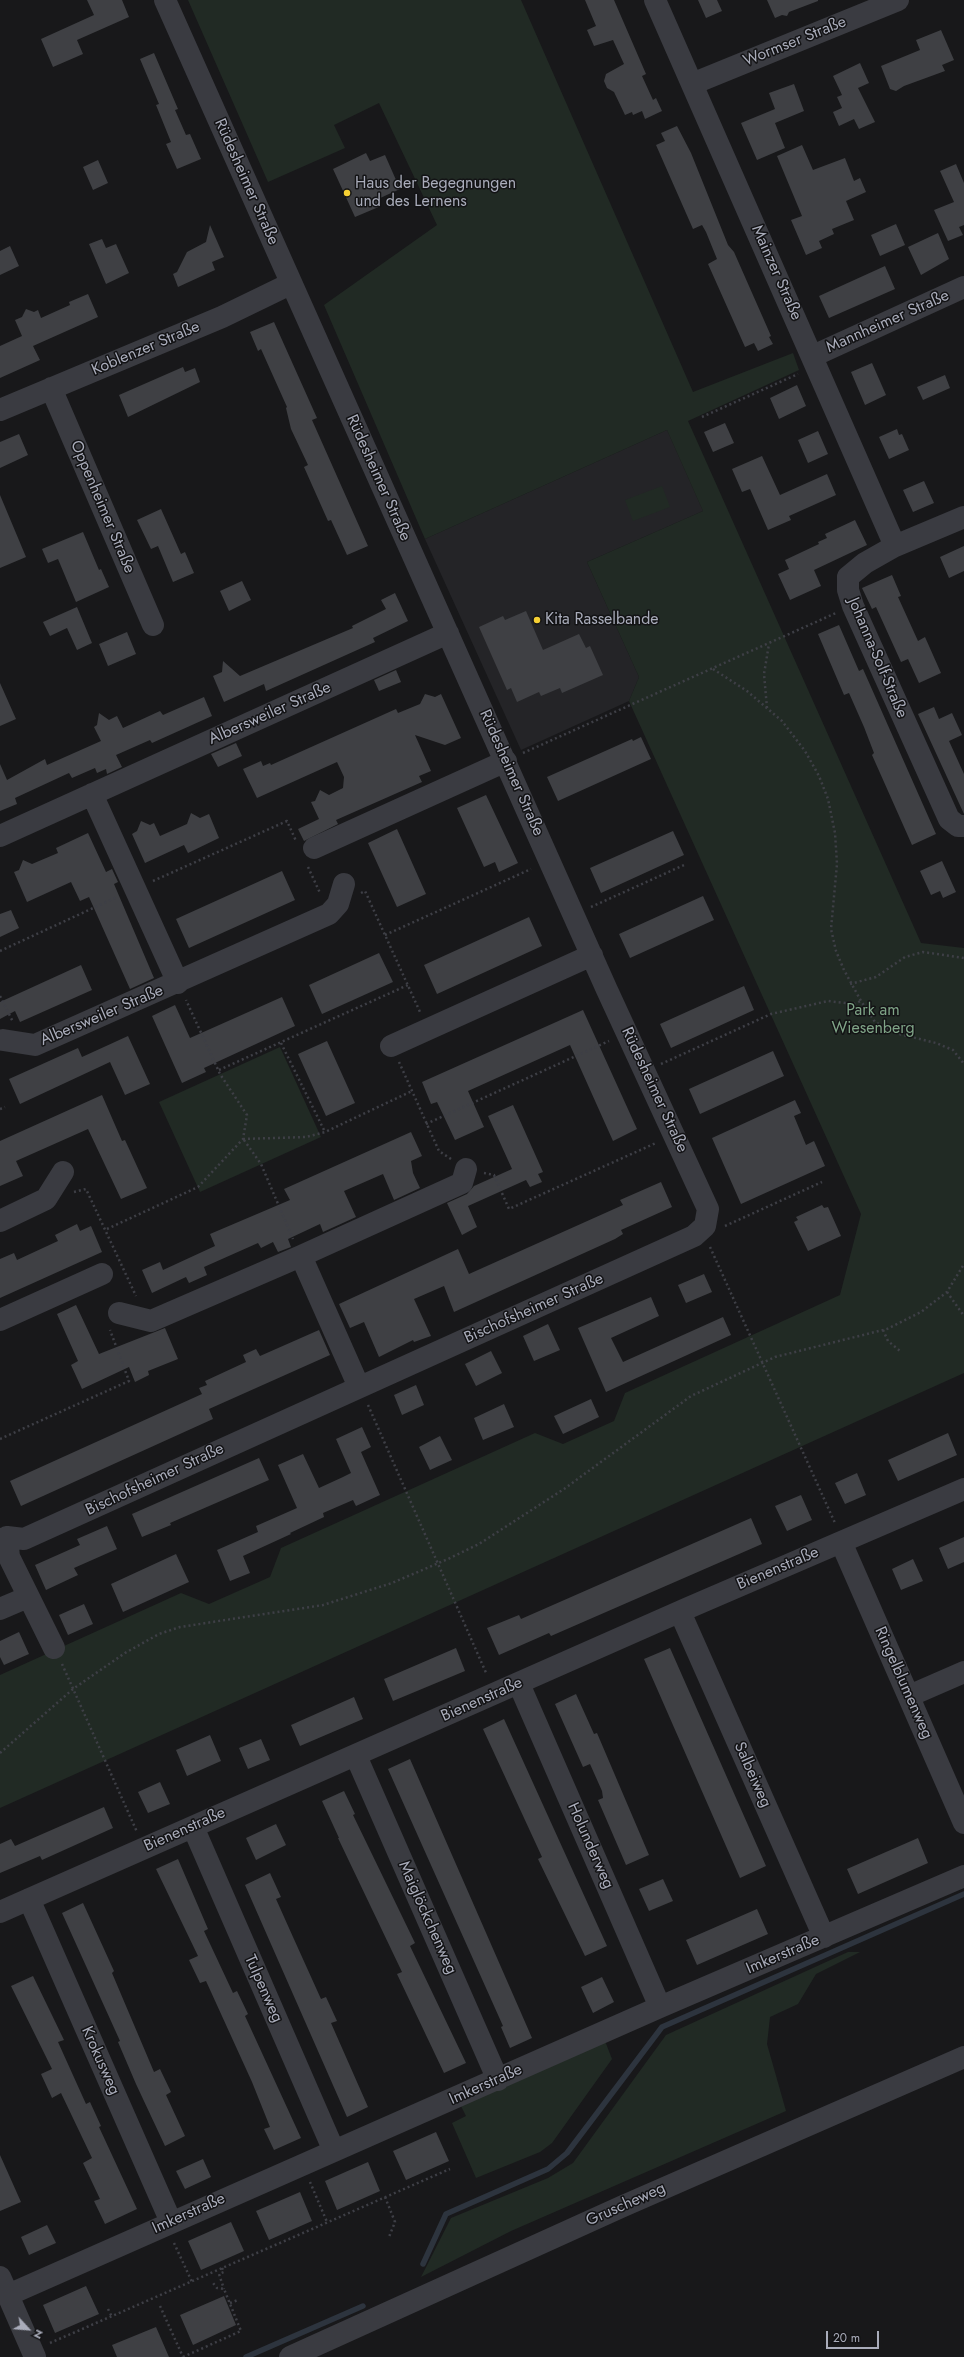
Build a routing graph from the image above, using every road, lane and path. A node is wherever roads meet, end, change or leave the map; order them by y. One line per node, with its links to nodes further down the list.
1 (165, 0): 5 (street, Rüdesheimer Straße)
2 (655, 0): 4 (street, Mainzer Straße)
3 (898, 0): 4 (street, Wormser Straße)
4 (692, 84): 7 (street, Mainzer Straße)
5 (290, 284): 8 (street, Koblenzer Straße); 15 (street, Rüdesheimer Straße)
6 (964, 287): 7 (street, Mannheimer Straße)
7 (815, 361): 10 (path); 12 (street, Mainzer Straße)
8 (51, 388): 9 (street, Koblenzer Straße); 14 (street, Oppenheimer Straße)
9 (0, 410)
10 (702, 418)
11 (964, 517): 12 (street, Johanna-Solf-Straße)
12 (895, 546): 13 (street, Johanna-Solf-Straße)
13 (853, 606): 16 (path); 21 (street, Johanna-Solf-Straße)
14 (153, 625)
15 (448, 633): 19 (street, Rüdesheimer Straße); 20 (street, Albersweiler Straße)
16 (769, 643): 17 (path); 18 (path)
17 (713, 669): 18 (path); 19 (path)
18 (768, 708): 33 (path)
19 (506, 761): 23 (street); 24 (street, Rüdesheimer Straße)
20 (92, 794): 22 (street, Albersweiler Straße); 32 (street, Albersweiler Straße)
21 (964, 826)
22 (0, 836)
23 (314, 848)
24 (550, 861): 29 (path); 30 (street, Rüdesheimer Straße)
25 (684, 865): 28 (path)
26 (344, 884): 27 (street)
27 (338, 904): 29 (path); 32 (street, Albersweiler Straße)
28 (589, 908)
29 (385, 935): 34 (path)
30 (592, 955): 37 (street); 38 (street, Rüdesheimer Straße)
31 (964, 958): 33 (path)
32 (178, 983): 39 (street, Albersweiler Straße); 44 (path, Albersweiler Straße)
33 (850, 984): 36 (path)
34 (408, 985): 37 (path); 40 (path)
35 (0, 996): 39 (path)
36 (861, 1001): 42 (path); 43 (path)
37 (427, 1029): 41 (street)
38 (627, 1033): 48 (path); 50 (street, Rüdesheimer Straße)
39 (9, 1041)
40 (281, 1043): 44 (path); 49 (path)
41 (391, 1046): 45 (path)
42 (964, 1064)
43 (659, 1065)
44 (219, 1070): 51 (path, Albersweiler Straße)
45 (412, 1091): 48 (path); 49 (path)
46 (6, 1106): 47 (path)
47 (0, 1109)
48 (426, 1124): 52 (path)
49 (325, 1132): 51 (path)
50 (674, 1134): 52 (path); 58 (street, Rüdesheimer Straße)
51 (243, 1140): 57 (path); 59 (path)
52 (466, 1169): 59 (street)
53 (63, 1172): 55 (street)
54 (822, 1182): 58 (path)
55 (46, 1199): 56 (street); 57 (path)
56 (0, 1221)
57 (107, 1229): 66 (path)
58 (711, 1232): 69 (path); 70 (street, Bischofsheimer Straße)
59 (301, 1256): 66 (street); 70 (street)
60 (964, 1264): 62 (path)
61 (102, 1274): 65 (street)
62 (947, 1292): 64 (path); 67 (path)
63 (119, 1313): 66 (street); 71 (path)
64 (964, 1316)
65 (0, 1320)
66 (151, 1321)
67 (883, 1330): 68 (path); 69 (path)
68 (900, 1351)
69 (762, 1362): 74 (path); 75 (path)
70 (359, 1387): 73 (street, Bischofsheimer Straße); 75 (path)
71 (0, 1439)
72 (964, 1489): 74 (street, Bienenstraße)
73 (2, 1536): 76 (street, Bischofsheimer Straße)
74 (841, 1542): 78 (street, Bienenstraße); 84 (street, Ringelblumenweg)
75 (439, 1563): 81 (path); 83 (path)
76 (28, 1597): 77 (street); 79 (street, Bischofsheimer Straße)
77 (0, 1609)
78 (680, 1612): 82 (street, Bienenstraße); 93 (street, Salbeiweg)
79 (54, 1648): 83 (path)
80 (964, 1672): 84 (street)
81 (489, 1681)
82 (519, 1684): 86 (street, Bienenstraße); 94 (street, Holunderweg)
83 (73, 1689): 85 (path); 89 (path)
84 (909, 1696): 87 (street, Ringelblumenweg)
85 (0, 1753)
86 (356, 1756): 88 (street, Bienenstraße); 96 (street, Maiglöckchenweg)
87 (964, 1823)
88 (193, 1827): 89 (street, Bienenstraße); 97 (street, Tulpenweg)
89 (143, 1849): 91 (street, Bienenstraße)
90 (964, 1876): 93 (street, Imkerstraße)
91 (29, 1899): 92 (street, Bienenstraße); 102 (street, Krokusweg)
92 (0, 1912)
93 (824, 1937): 94 (street, Imkerstraße)
94 (660, 2007): 96 (street, Imkerstraße)
95 (964, 2057): 116 (street, Gruscheweg)
96 (498, 2080): 97 (street, Imkerstraße)
97 (334, 2151): 98 (street, Imkerstraße)
98 (302, 2165): 101 (path); 102 (street, Imkerstraße)
99 (450, 2169): 100 (path)
100 (385, 2197): 101 (path); 103 (path)
101 (327, 2222): 104 (path)
102 (169, 2223): 105 (path); 107 (street, Imkerstraße)
103 (390, 2237)
104 (222, 2268): 105 (path); 108 (path)
105 (192, 2282): 113 (path)
106 (213, 2283): 108 (path)
107 (4, 2286): 114 (street)
108 (224, 2289): 110 (path)
109 (238, 2300): 110 (path)
110 (230, 2303): 115 (path)
111 (160, 2306): 115 (path)
112 (108, 2309): 113 (path)
113 (112, 2317): 114 (path)
114 (40, 2351)
115 (183, 2357)
116 (290, 2357)

